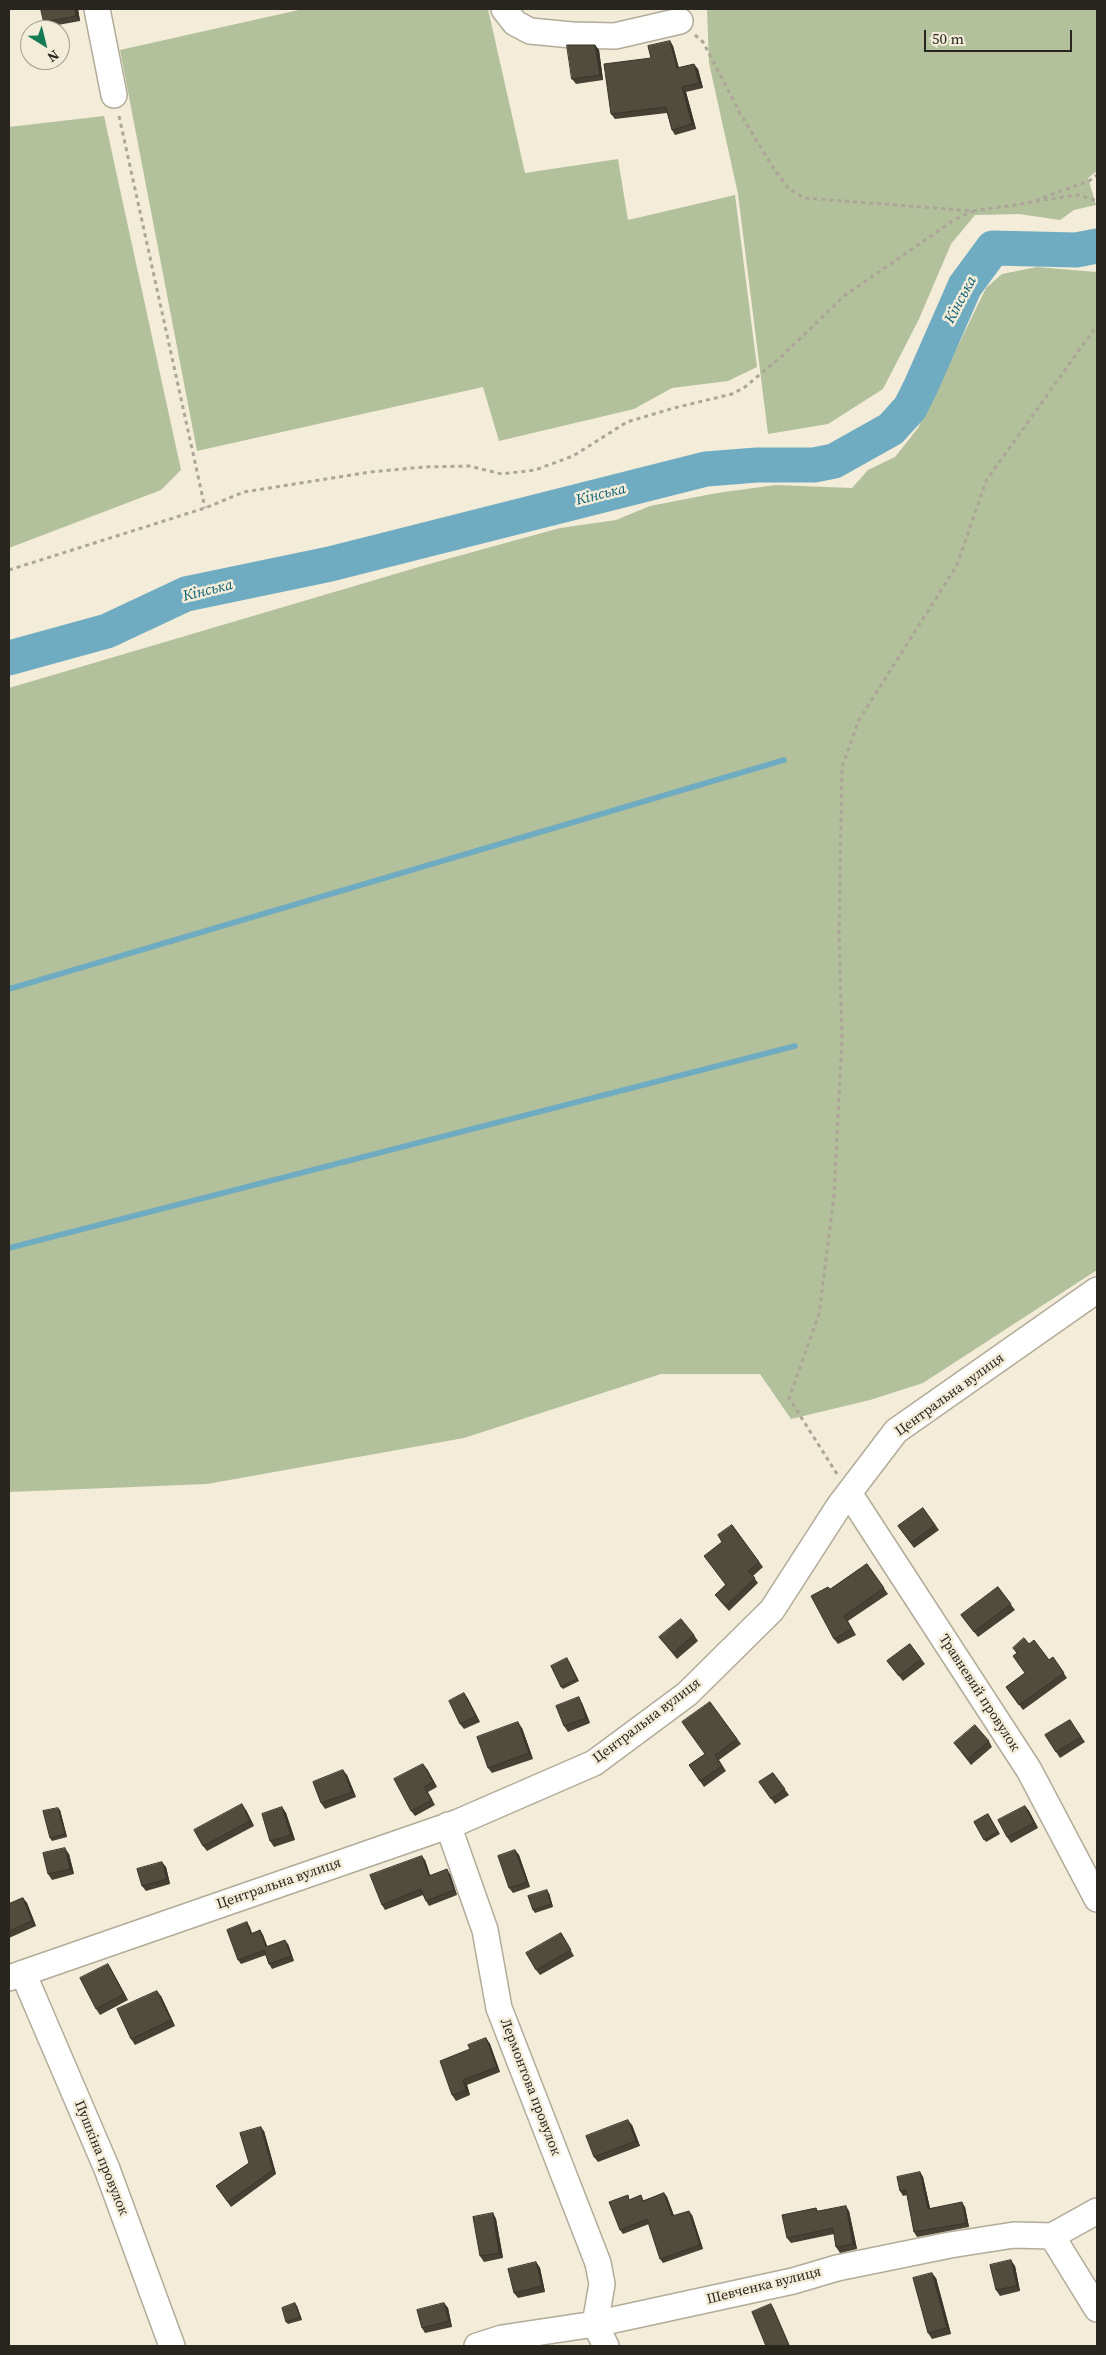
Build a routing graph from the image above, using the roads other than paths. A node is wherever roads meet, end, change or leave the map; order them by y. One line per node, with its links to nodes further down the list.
1 (98, 9): 4 (street)
2 (504, 9): 3 (street)
3 (680, 21)
4 (114, 95)
5 (1097, 1290): 6 (street, Центральна вулиця)
6 (849, 1493): 7 (street, Центральна вулиця); 8 (street, Травневий провулок)
7 (448, 1825): 9 (street, Центральна вулиця); 13 (street, Лермонтова провулок)
8 (1097, 1900)
9 (16, 1975): 14 (street, Пушкіна провулок)
10 (1097, 2211): 11 (street)
11 (1052, 2236): 12 (street); 13 (street, Шевченка вулиця)
12 (1097, 2310)
13 (595, 2324): 15 (street, Шевченка вулиця); 16 (street)
14 (172, 2346)
15 (477, 2346)
16 (606, 2346)

